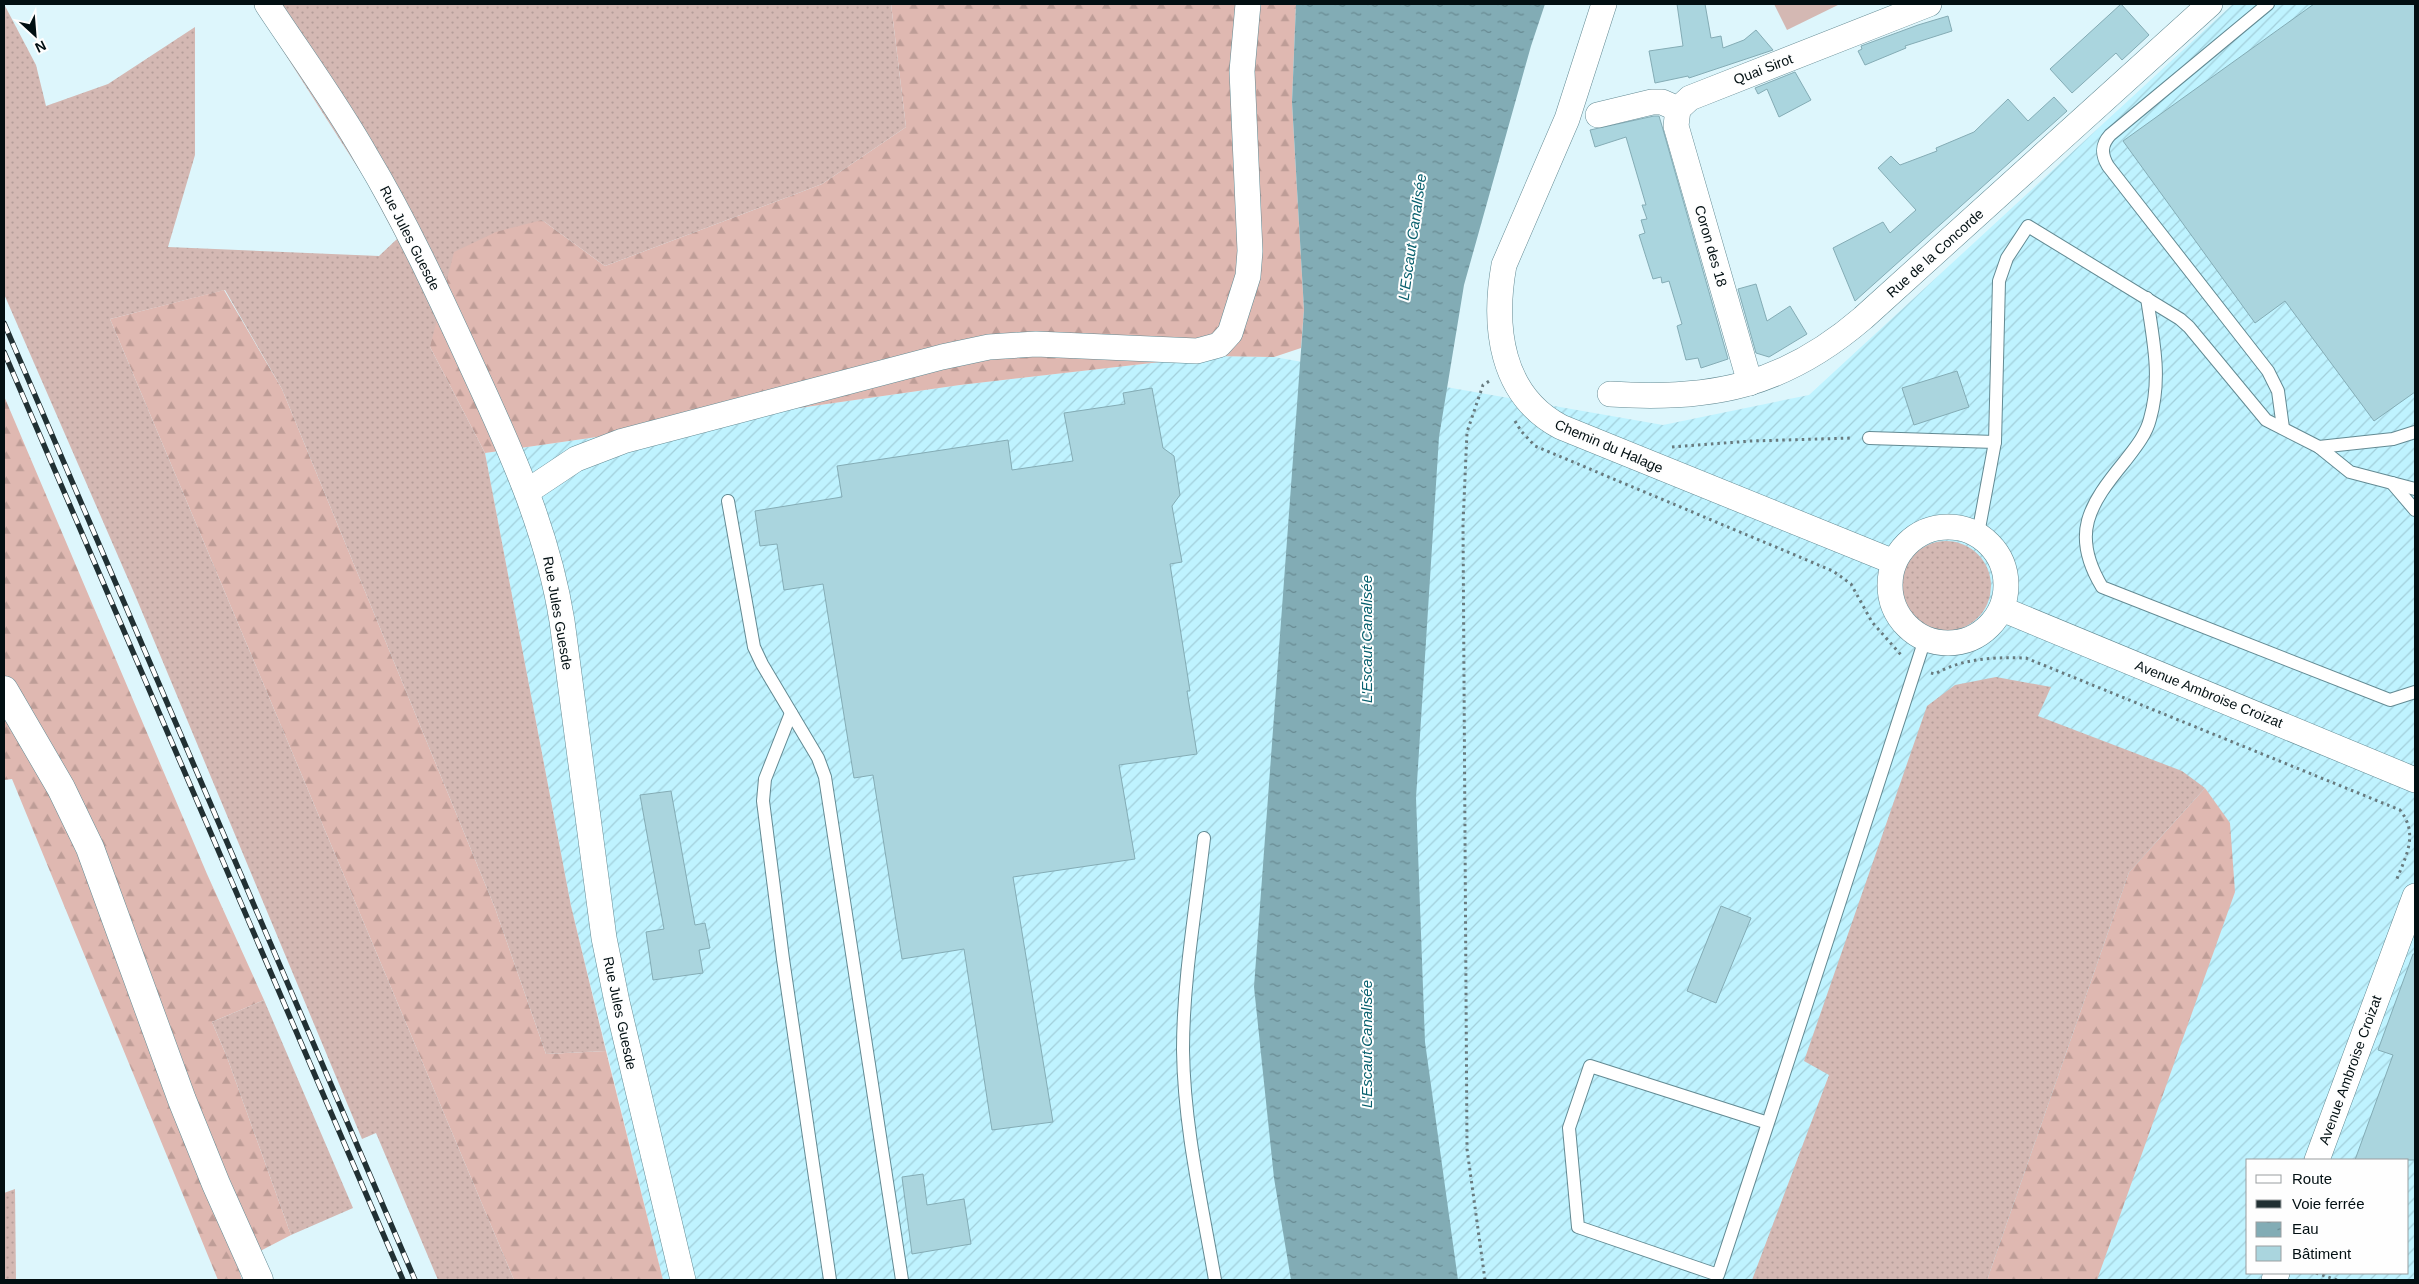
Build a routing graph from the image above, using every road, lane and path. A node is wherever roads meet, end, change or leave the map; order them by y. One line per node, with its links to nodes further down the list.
1 (267, 4): 22 (street, Rue Jules Guesde)
2 (1248, 4): 22 (street)
3 (1604, 4): 10 (street, Chemin du Halage)
4 (1929, 4): 7 (street, Quai Sirot)
5 (2210, 4): 11 (street, Rue de la Concorde)
6 (2268, 4): 14 (lane)
7 (1678, 109): 8 (street); 11 (street, Coron des 18)
8 (1598, 115)
9 (2147, 298): 14 (lane); 17 (lane); 31 (lane)
10 (1510, 370): 19 (street, Chemin du Halage); 46 (path)
11 (1750, 382): 12 (street, Rue de la Concorde)
12 (1610, 394)
13 (1512, 414): 29 (path)
14 (2283, 428): 18 (lane)
15 (2415, 432): 18 (lane)
16 (1869, 438): 17 (lane); 19 (path)
17 (1995, 442): 25 (lane)
18 (2319, 448): 20 (lane)
19 (1636, 458): 26 (street, Chemin du Halage)
20 (2392, 483): 21 (lane); 24 (lane)
21 (2415, 489)
22 (528, 491): 42 (street, Rue Jules Guesde)
23 (728, 501): 33 (lane)
24 (2415, 510)
25 (1978, 534): 26 (street); 27 (street)
26 (1894, 562): 28 (street)
27 (2002, 608): 28 (street); 35 (street, Avenue Ambroise Croizat)
28 (1925, 638): 29 (lane)
29 (1916, 666): 37 (path); 38 (lane)
30 (4, 690): 34 (street)
31 (2415, 692)
32 (4, 710): 34 (street)
33 (791, 713): 43 (lane); 44 (lane)
34 (33, 740): 41 (street)
35 (2415, 780)
36 (1204, 838): 45 (lane)
37 (2405, 891): 39 (street, Avenue Ambroise Croizat)
38 (1768, 1124): 38 (lane)
39 (2317, 1159)
40 (2319, 1274): 47 (path)
41 (259, 1280)
42 (683, 1280)
43 (830, 1280)
44 (902, 1280)
45 (1215, 1280)
46 (1485, 1280)
47 (2337, 1280)

